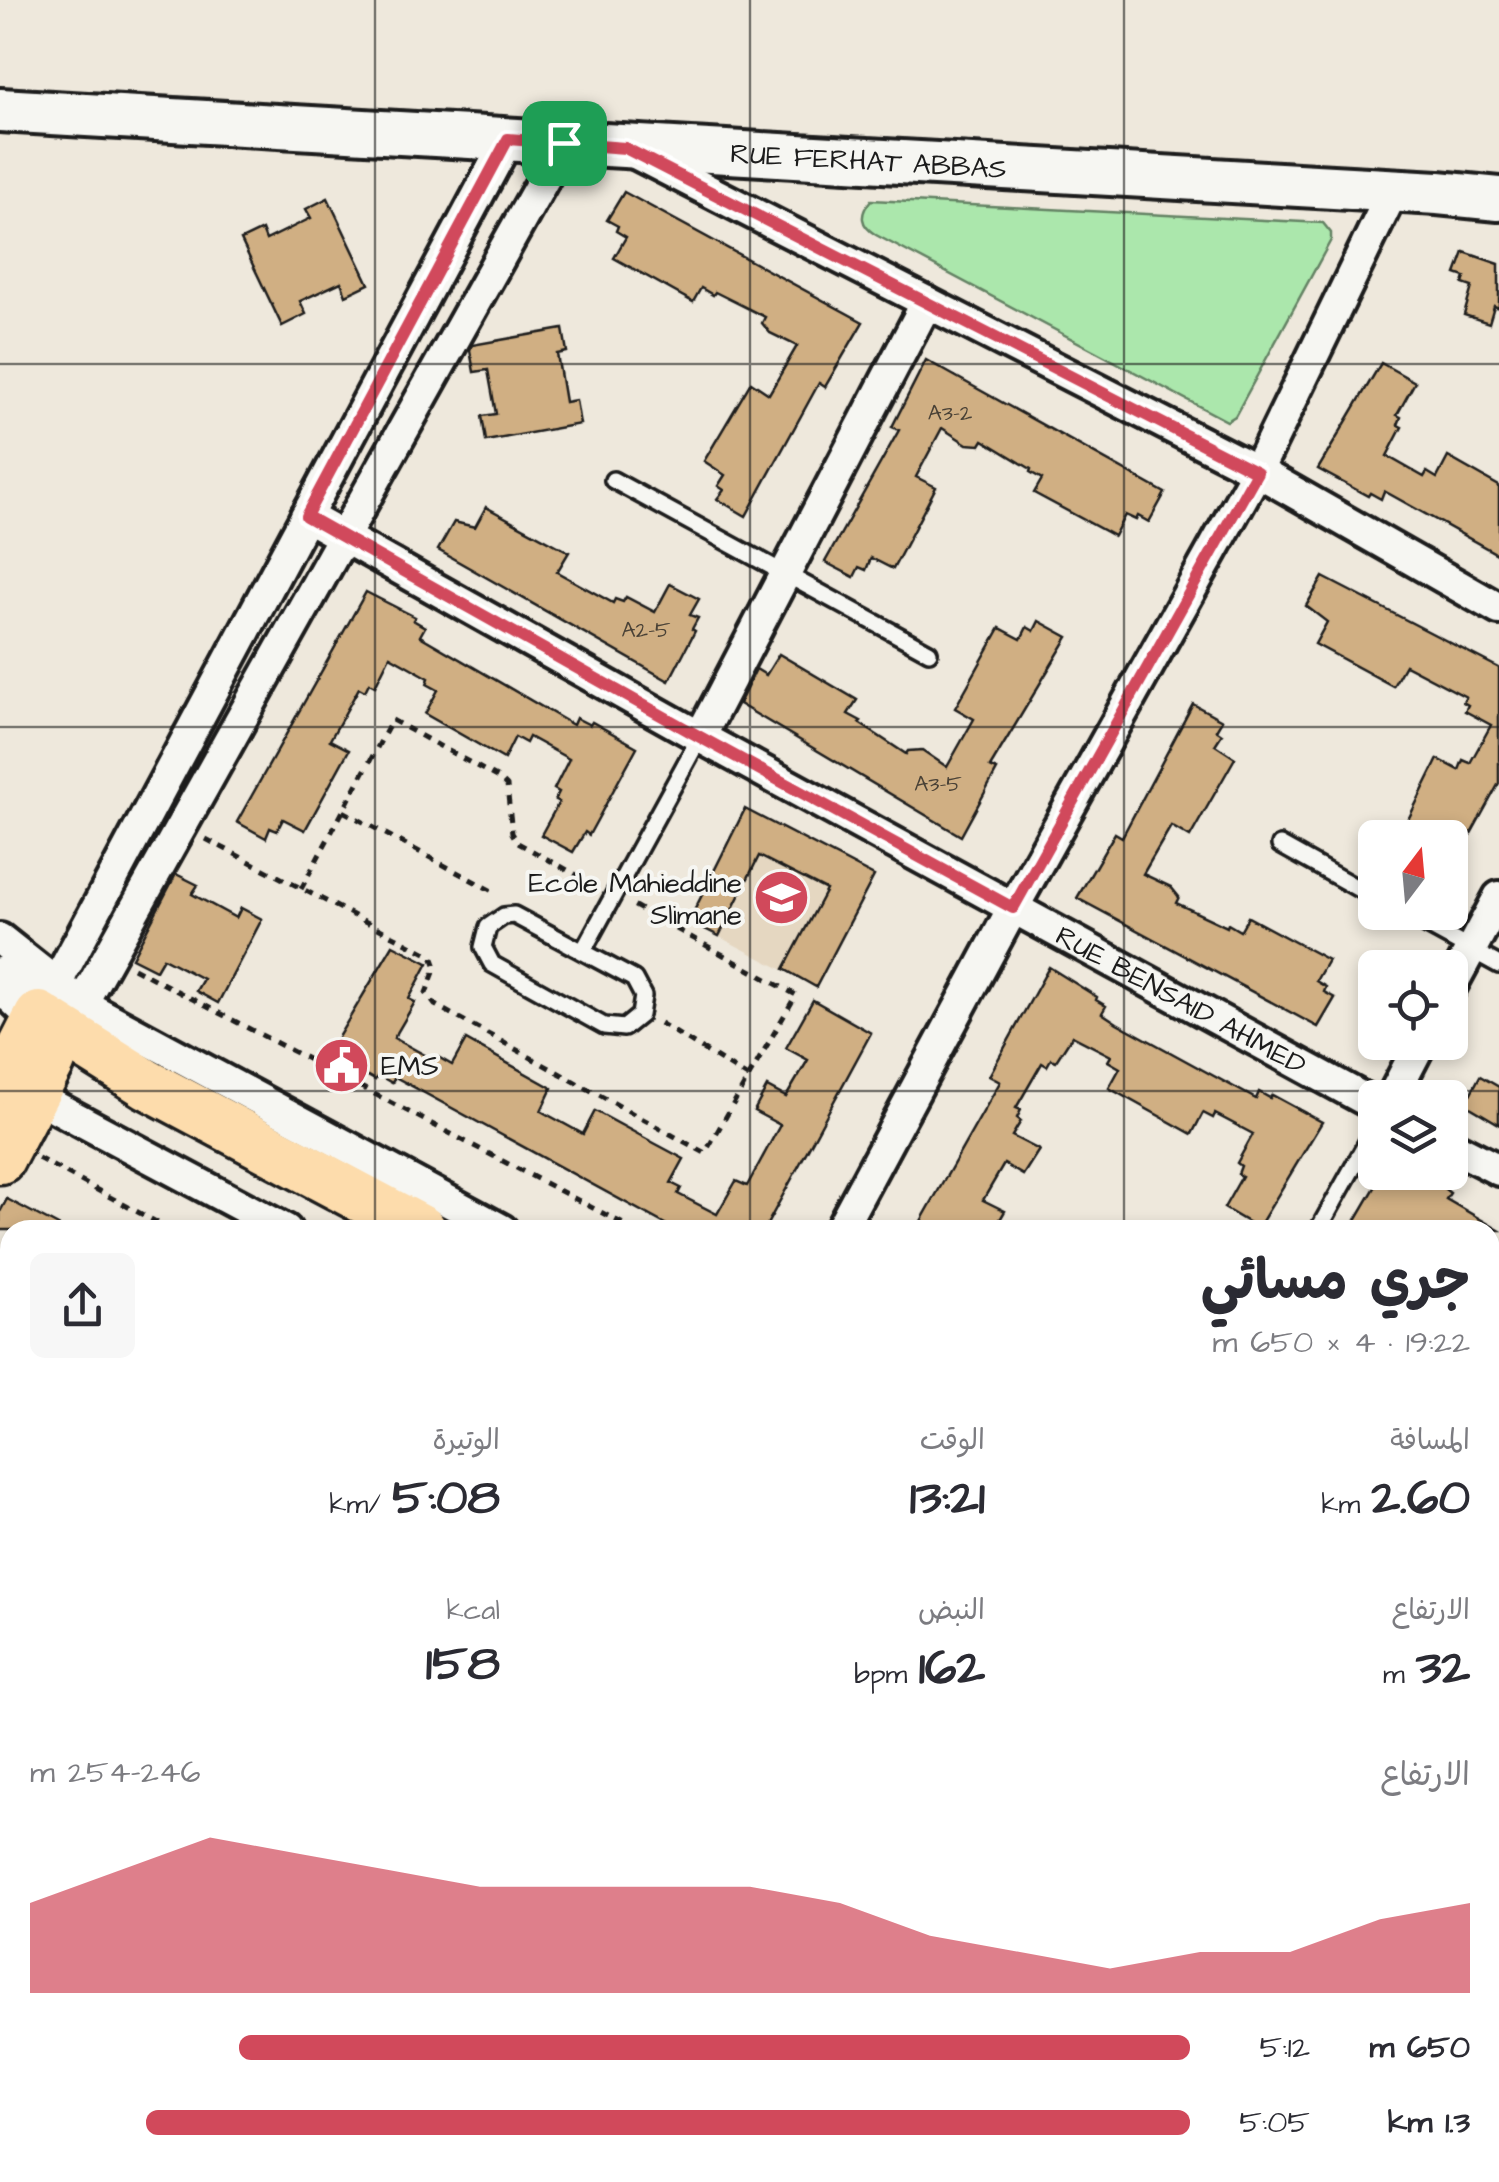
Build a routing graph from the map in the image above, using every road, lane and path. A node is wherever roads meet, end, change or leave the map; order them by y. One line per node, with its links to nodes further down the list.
1 (0, 110): 2 (street, RUE FERHAT ABBAS)
2 (508, 139): 3 (street, RUE FERHAT ABBAS); 10 (street)
3 (564, 143): 4 (street, RUE FERHAT ABBAS); 11 (street)
4 (625, 148): 5 (street, RUE FERHAT ABBAS); 7 (street)
5 (1394, 192): 6 (street, RUE FERHAT ABBAS); 8 (street)
6 (1499, 200)
7 (927, 302): 8 (street); 12 (street)
8 (1257, 472): 13 (street); 21 (street)
9 (613, 480): 12 (lane)
10 (306, 516): 11 (street, RUE BENSAID AHMED); 31 (street)
11 (342, 539): 15 (street, RUE BENSAID AHMED); 27 (street)
12 (787, 574): 14 (lane); 15 (street)
13 (1499, 609)
14 (928, 652)
15 (700, 737): 21 (street, RUE BENSAID AHMED); 25 (lane)
16 (343, 811): 19 (path)
17 (1280, 846): 18 (lane)
18 (1358, 889)
19 (496, 893)
20 (1499, 897): 24 (street)
21 (1013, 908): 33 (street, RUE BENSAID AHMED); 44 (street)
22 (1434, 930): 24 (lane)
23 (0, 939): 31 (street)
24 (1470, 950): 26 (street); 28 (lane)
25 (583, 951): 25 (lane)
26 (1468, 954)
27 (109, 956): 31 (street); 43 (path)
28 (1499, 965)
29 (0, 980): 31 (street)
30 (660, 1024): 32 (path)
31 (39, 1039): 34 (main road); 39 (street); 40 (main road); 41 (main road); 42 (street)
32 (749, 1078)
33 (1358, 1097)
34 (5, 1151): 38 (path)
35 (1468, 1154): 37 (street)
36 (1358, 1158): 45 (lane)
37 (1499, 1170)
38 (150, 1220)
39 (273, 1220)
40 (346, 1220)
41 (403, 1220)
42 (478, 1220)
43 (616, 1220)
44 (845, 1220)
45 (1324, 1220)

